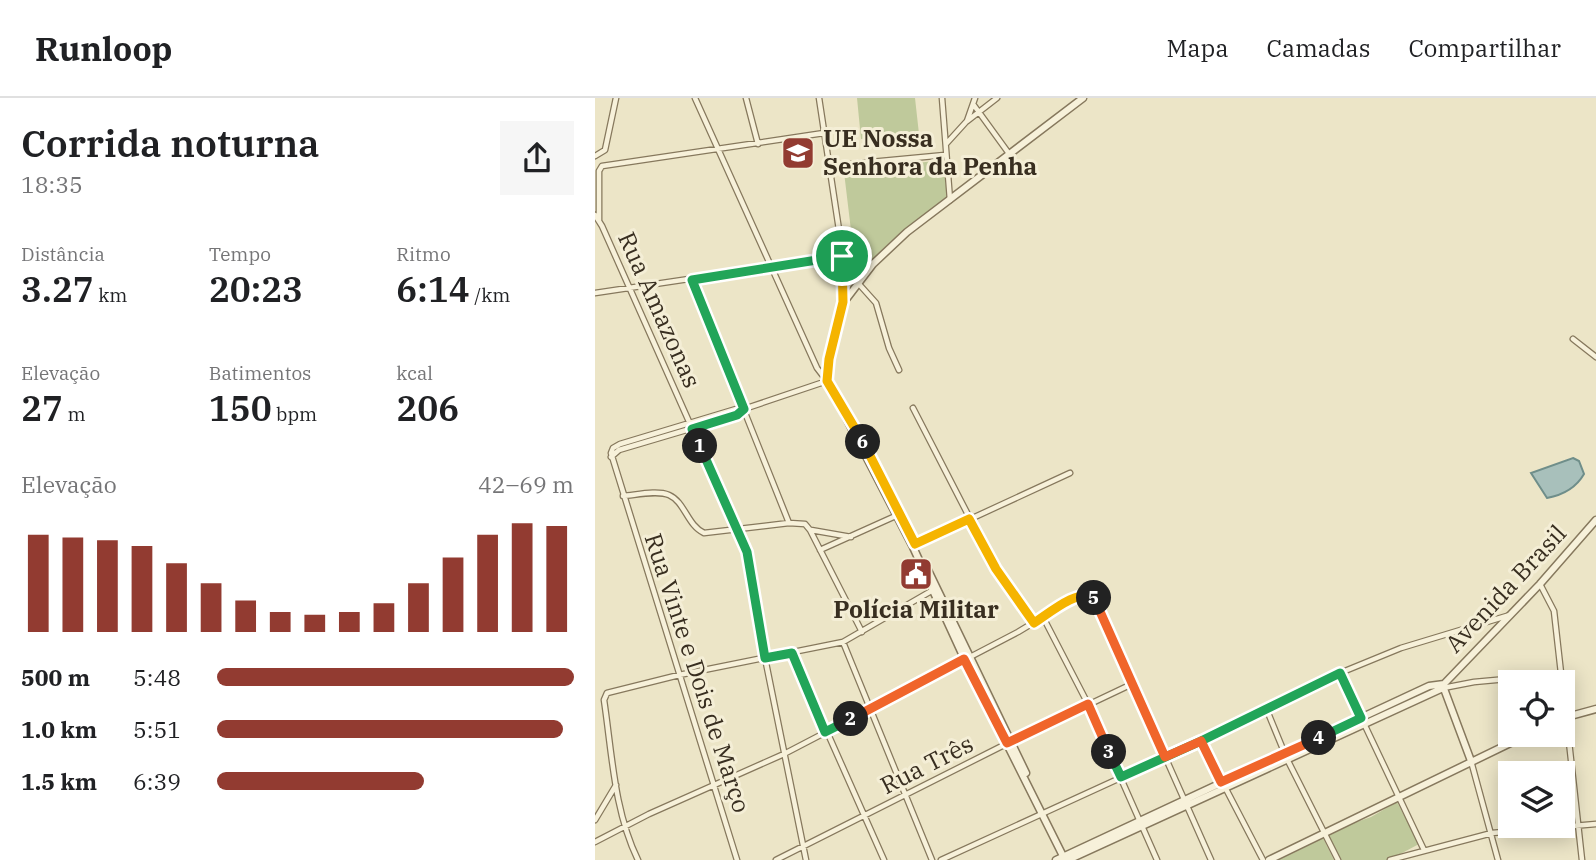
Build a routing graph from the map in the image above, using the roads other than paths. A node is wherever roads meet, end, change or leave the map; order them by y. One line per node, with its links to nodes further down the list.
1 (616, 98): 19 (street)
2 (695, 98): 16 (street)
3 (746, 98): 14 (street)
4 (819, 98): 13 (street)
5 (941, 98): 15 (street)
6 (997, 98): 11 (street)
7 (1070, 98): 10 (street)
8 (1083, 98): 10 (street)
9 (974, 101): 11 (street); 12 (street)
10 (1075, 105): 18 (street)
11 (979, 112): 12 (street); 18 (street)
12 (967, 122): 15 (street)
13 (824, 133): 14 (street); 20 (street)
14 (758, 144): 16 (street)
15 (945, 145): 17 (street)
16 (718, 150): 22 (street); 24 (street)
17 (945, 155): 20 (street); 21 (street)
18 (1010, 155): 21 (street)
19 (595, 156)
20 (828, 166): 23 (street)
21 (950, 200): 26 (street)
22 (597, 218): 27 (street, Rua Amazonas)
23 (842, 256): 24 (street); 29 (street)
24 (771, 266): 25 (street); 33 (street)
25 (692, 280): 27 (street); 37 (street)
26 (858, 283): 29 (street); 34 (street)
27 (629, 288): 28 (street); 38 (street, Rua Amazonas)
28 (595, 293)
29 (843, 302): 32 (street)
30 (1573, 339): 31 (street)
31 (1596, 357)
32 (829, 358): 33 (street); 35 (street)
33 (813, 359): 35 (street)
34 (899, 370)
35 (827, 381): 37 (street); 41 (street)
36 (913, 408): 42 (street)
37 (744, 409): 38 (street); 44 (street)
38 (691, 427): 40 (street, Rua Vinte e Dois de Março); 45 (street, Rua Amazonas)
39 (1070, 473): 42 (street)
40 (623, 496): 45 (street); 62 (street, Rua Vinte e Dois de Março)
41 (898, 515): 47 (street); 48 (street)
42 (969, 519): 48 (street); 54 (street)
43 (1596, 520): 50 (street, Avenida Brasil)
44 (789, 523): 45 (street); 46 (street)
45 (737, 529): 59 (street, Rua Amazonas)
46 (810, 530): 47 (street); 49 (street)
47 (852, 537): 49 (street)
48 (913, 545): 51 (street)
49 (820, 550): 55 (street)
50 (1540, 584): 52 (street, Avenida Brasil); 60 (street)
51 (934, 589): 55 (street); 58 (street)
52 (1511, 615): 61 (street); 65 (street, Avenida Brasil)
53 (1043, 617): 54 (street); 64 (street); 66 (street)
54 (1034, 623): 58 (street)
55 (862, 632): 56 (street)
56 (843, 642): 57 (street); 68 (street)
57 (792, 653): 59 (street); 72 (street)
58 (967, 657): 68 (street); 74 (street)
59 (765, 658): 62 (street); 77 (street, Rua Amazonas)
60 (1561, 670)
61 (1340, 673): 67 (street); 71 (street)
62 (679, 675): 83 (street, Rua Vinte e Dois de Março); 84 (street)
63 (1498, 681): 65 (street)
64 (1132, 684): 66 (street, Rua Três); 79 (street)
65 (1446, 686): 71 (street); 80 (street)
66 (1088, 704): 74 (street, Rua Três); 81 (street)
67 (1266, 708): 73 (street); 78 (street)
68 (869, 709): 72 (street); 85 (street)
69 (1596, 709): 70 (street)
70 (1575, 715)
71 (1362, 721): 78 (street); 86 (street)
72 (825, 732): 77 (street); 89 (street)
73 (1201, 741): 79 (street); 82 (street)
74 (1009, 742): 85 (street, Rua Três); 88 (street)
75 (1501, 747): 80 (street)
76 (1568, 747): 93 (street)
77 (784, 754): 83 (street); 98 (street, Rua Amazonas)
78 (1286, 756): 82 (street); 96 (street)
79 (1165, 757): 81 (street); 87 (street)
80 (1471, 761): 86 (street); 95 (street)
81 (1121, 777): 88 (street); 91 (street)
82 (1222, 784): 87 (street); 110 (street)
83 (714, 785): 94 (street); 102 (street, Rua Vinte e Dois de Março)
84 (617, 786): 90 (street); 94 (street)
85 (904, 796): 89 (street, Rua Três); 106 (street)
86 (1399, 797): 96 (street); 99 (street)
87 (1185, 803): 91 (street); 109 (street)
88 (1043, 814): 100 (street); 107 (street)
89 (864, 816): 98 (street, Rua Três); 105 (street)
90 (595, 820)
91 (1141, 823): 100 (street); 108 (street)
92 (1596, 824): 93 (street)
93 (1577, 825): 95 (street); 115 (street)
94 (625, 828): 97 (street); 101 (street)
95 (1492, 833): 99 (street); 114 (street)
96 (1323, 834): 111 (street); 112 (street)
97 (595, 842)
98 (804, 847): 103 (street, Rua Três); 104 (street, Rua Amazonas)
99 (1424, 850): 113 (street)
100 (1063, 859)
101 (638, 860)
102 (737, 860)
103 (776, 860)
104 (806, 860)
105 (884, 860)
106 (932, 860)
107 (941, 860)
108 (1157, 860)
109 (1211, 860)
110 (1263, 860)
111 (1269, 860)
112 (1338, 860)
113 (1390, 860)
114 (1499, 860)
115 (1582, 860)

